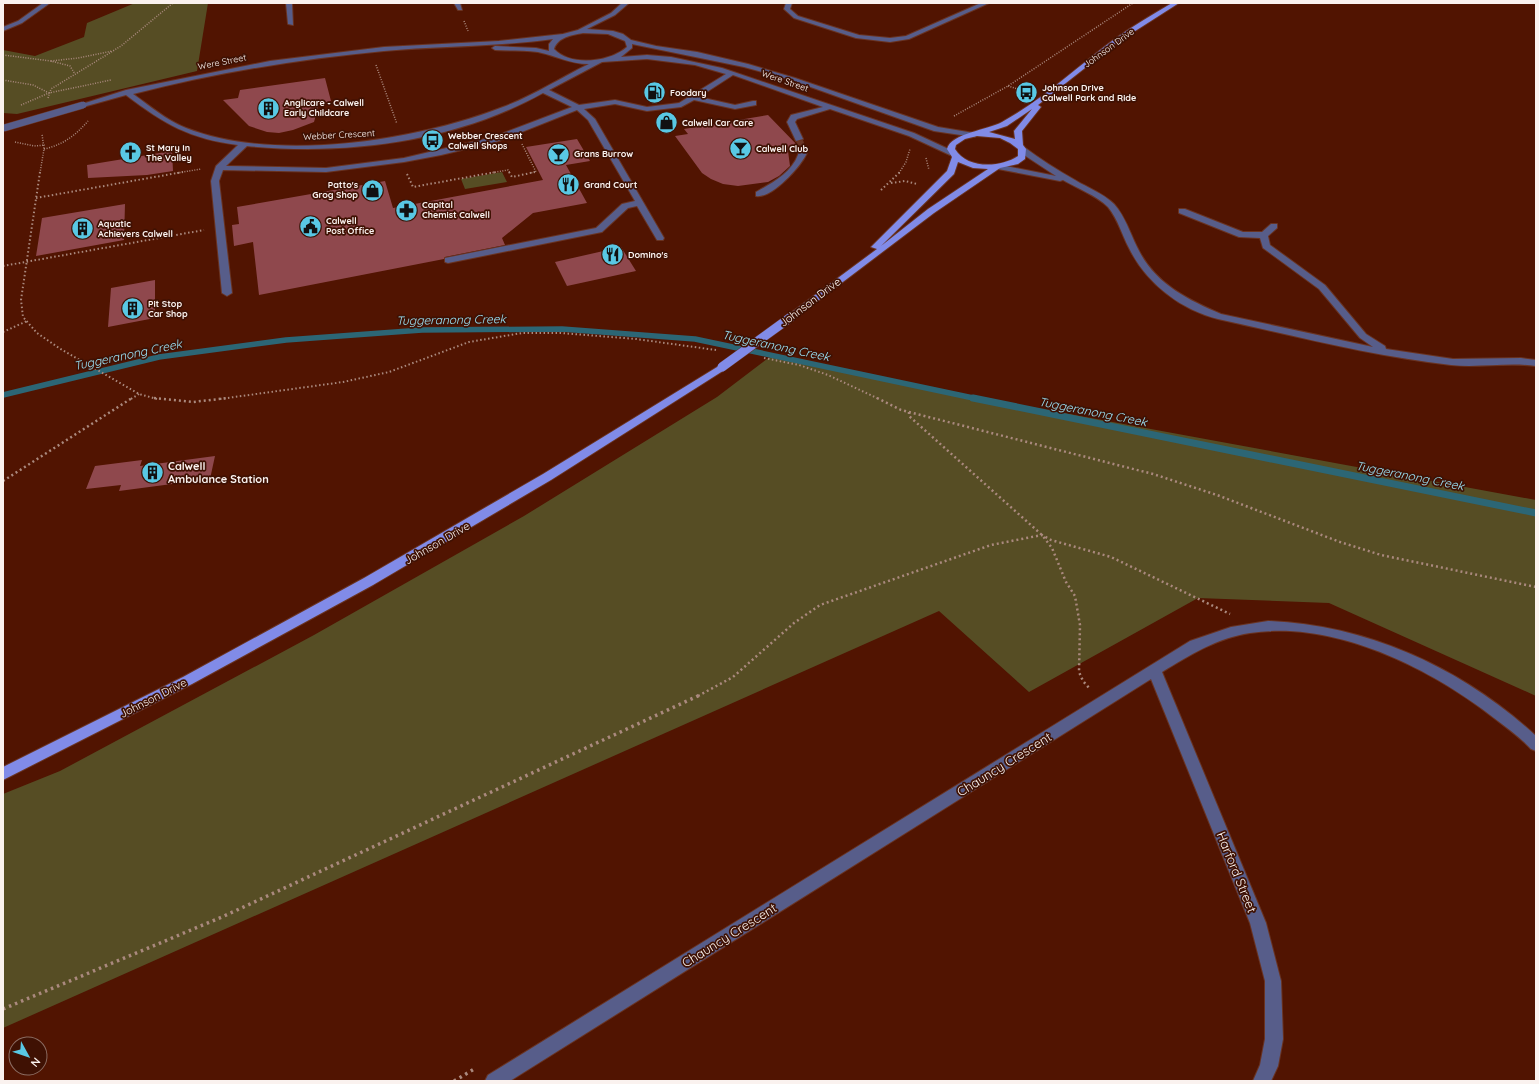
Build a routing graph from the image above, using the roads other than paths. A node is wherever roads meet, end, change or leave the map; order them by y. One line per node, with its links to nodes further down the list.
1 (47, 3): 8 (street)
2 (289, 3): 7 (street)
3 (789, 3): 4 (street)
4 (986, 3)
5 (1176, 3): 18 (main road, Johnson Drive)
6 (625, 5): 9 (street); 10 (street)
7 (292, 24)
8 (3, 29)
9 (569, 34): 10 (street, Were Street); 11 (street, Were Street); 12 (street)
10 (627, 39): 13 (street, Webber Crescent); 24 (street, Were Street)
11 (451, 46): 12 (street, Were Street); 17 (street, Were Street)
12 (556, 55): 13 (street, Were Street); 15 (street)
13 (603, 60): 14 (street, Were Street); 15 (street, Webber Crescent)
14 (732, 74): 19 (street); 22 (street, Were Street)
15 (556, 83): 16 (street, Webber Crescent)
16 (545, 91): 21 (street); 26 (street, Webber Crescent)
17 (126, 92): 23 (street, Were Street, bridge); 26 (street, Webber Crescent)
18 (1045, 97): 24 (main road, Johnson Drive); 27 (main road, Johnson Drive)
19 (694, 98): 20 (street); 21 (street)
20 (753, 103)
21 (579, 107): 31 (street); 34 (street)
22 (831, 107): 25 (street); 29 (street, Were Street)
23 (3, 128)
24 (975, 135): 27 (main road); 29 (main road, Johnson Drive)
25 (799, 139)
26 (245, 144): 31 (street)
27 (1020, 147): 30 (main road, Johnson Drive); 32 (street)
28 (802, 148): 33 (street)
29 (954, 155): 30 (main road); 42 (main road, Johnson Drive)
30 (999, 167): 32 (street); 42 (main road, Johnson Drive)
31 (219, 168): 43 (street)
32 (1073, 182): 44 (street)
33 (759, 194)
34 (639, 203): 39 (street); 41 (street)
35 (1182, 211): 37 (street)
36 (1274, 226): 38 (street)
37 (1242, 235): 38 (street); 40 (street)
38 (1264, 235): 40 (street)
39 (660, 238)
40 (1266, 246): 44 (street)
41 (448, 260)
42 (848, 274): 48 (main road, Johnson Drive, bridge)
43 (227, 293)
44 (1398, 355): 45 (street)
45 (1536, 363)
46 (1155, 671): 47 (street, Chauncy Crescent); 49 (street, Chauncy Crescent); 50 (street, Harford Street)
47 (1536, 745)
48 (3, 774)
49 (494, 1081)
50 (1262, 1081)

